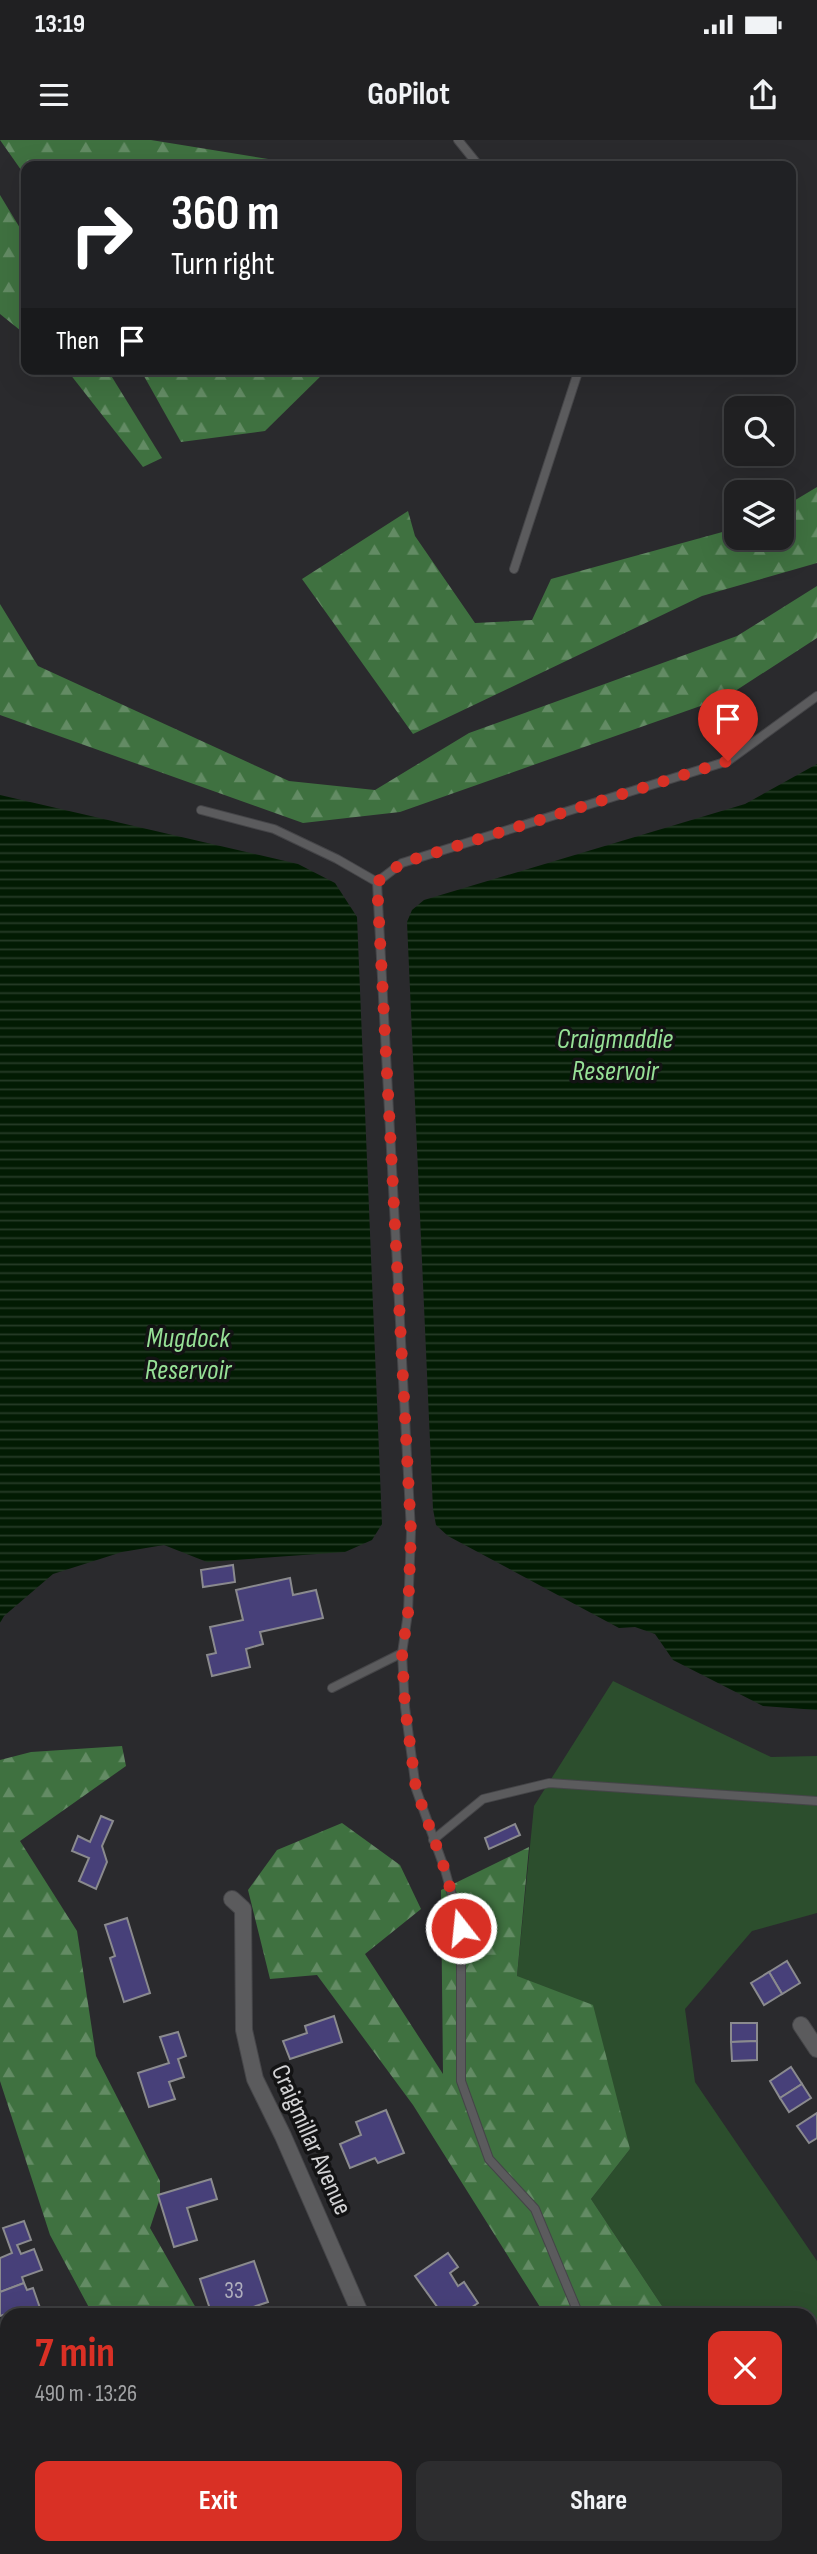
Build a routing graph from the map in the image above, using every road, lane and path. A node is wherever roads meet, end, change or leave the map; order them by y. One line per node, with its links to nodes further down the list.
1 (458, 140): 2 (lane)
2 (475, 161)
3 (577, 375): 4 (lane)
4 (514, 569)
5 (817, 696): 7 (lane)
6 (201, 810): 7 (lane)
7 (377, 882): 8 (lane)
8 (402, 1653): 9 (lane); 11 (lane)
9 (332, 1688)
10 (817, 1801): 11 (lane)
11 (433, 1840): 16 (lane)
12 (232, 1899): 15 (street, Craigmillar Avenue)
13 (801, 2025): 14 (street)
14 (817, 2049)
15 (358, 2308)
16 (576, 2308)

